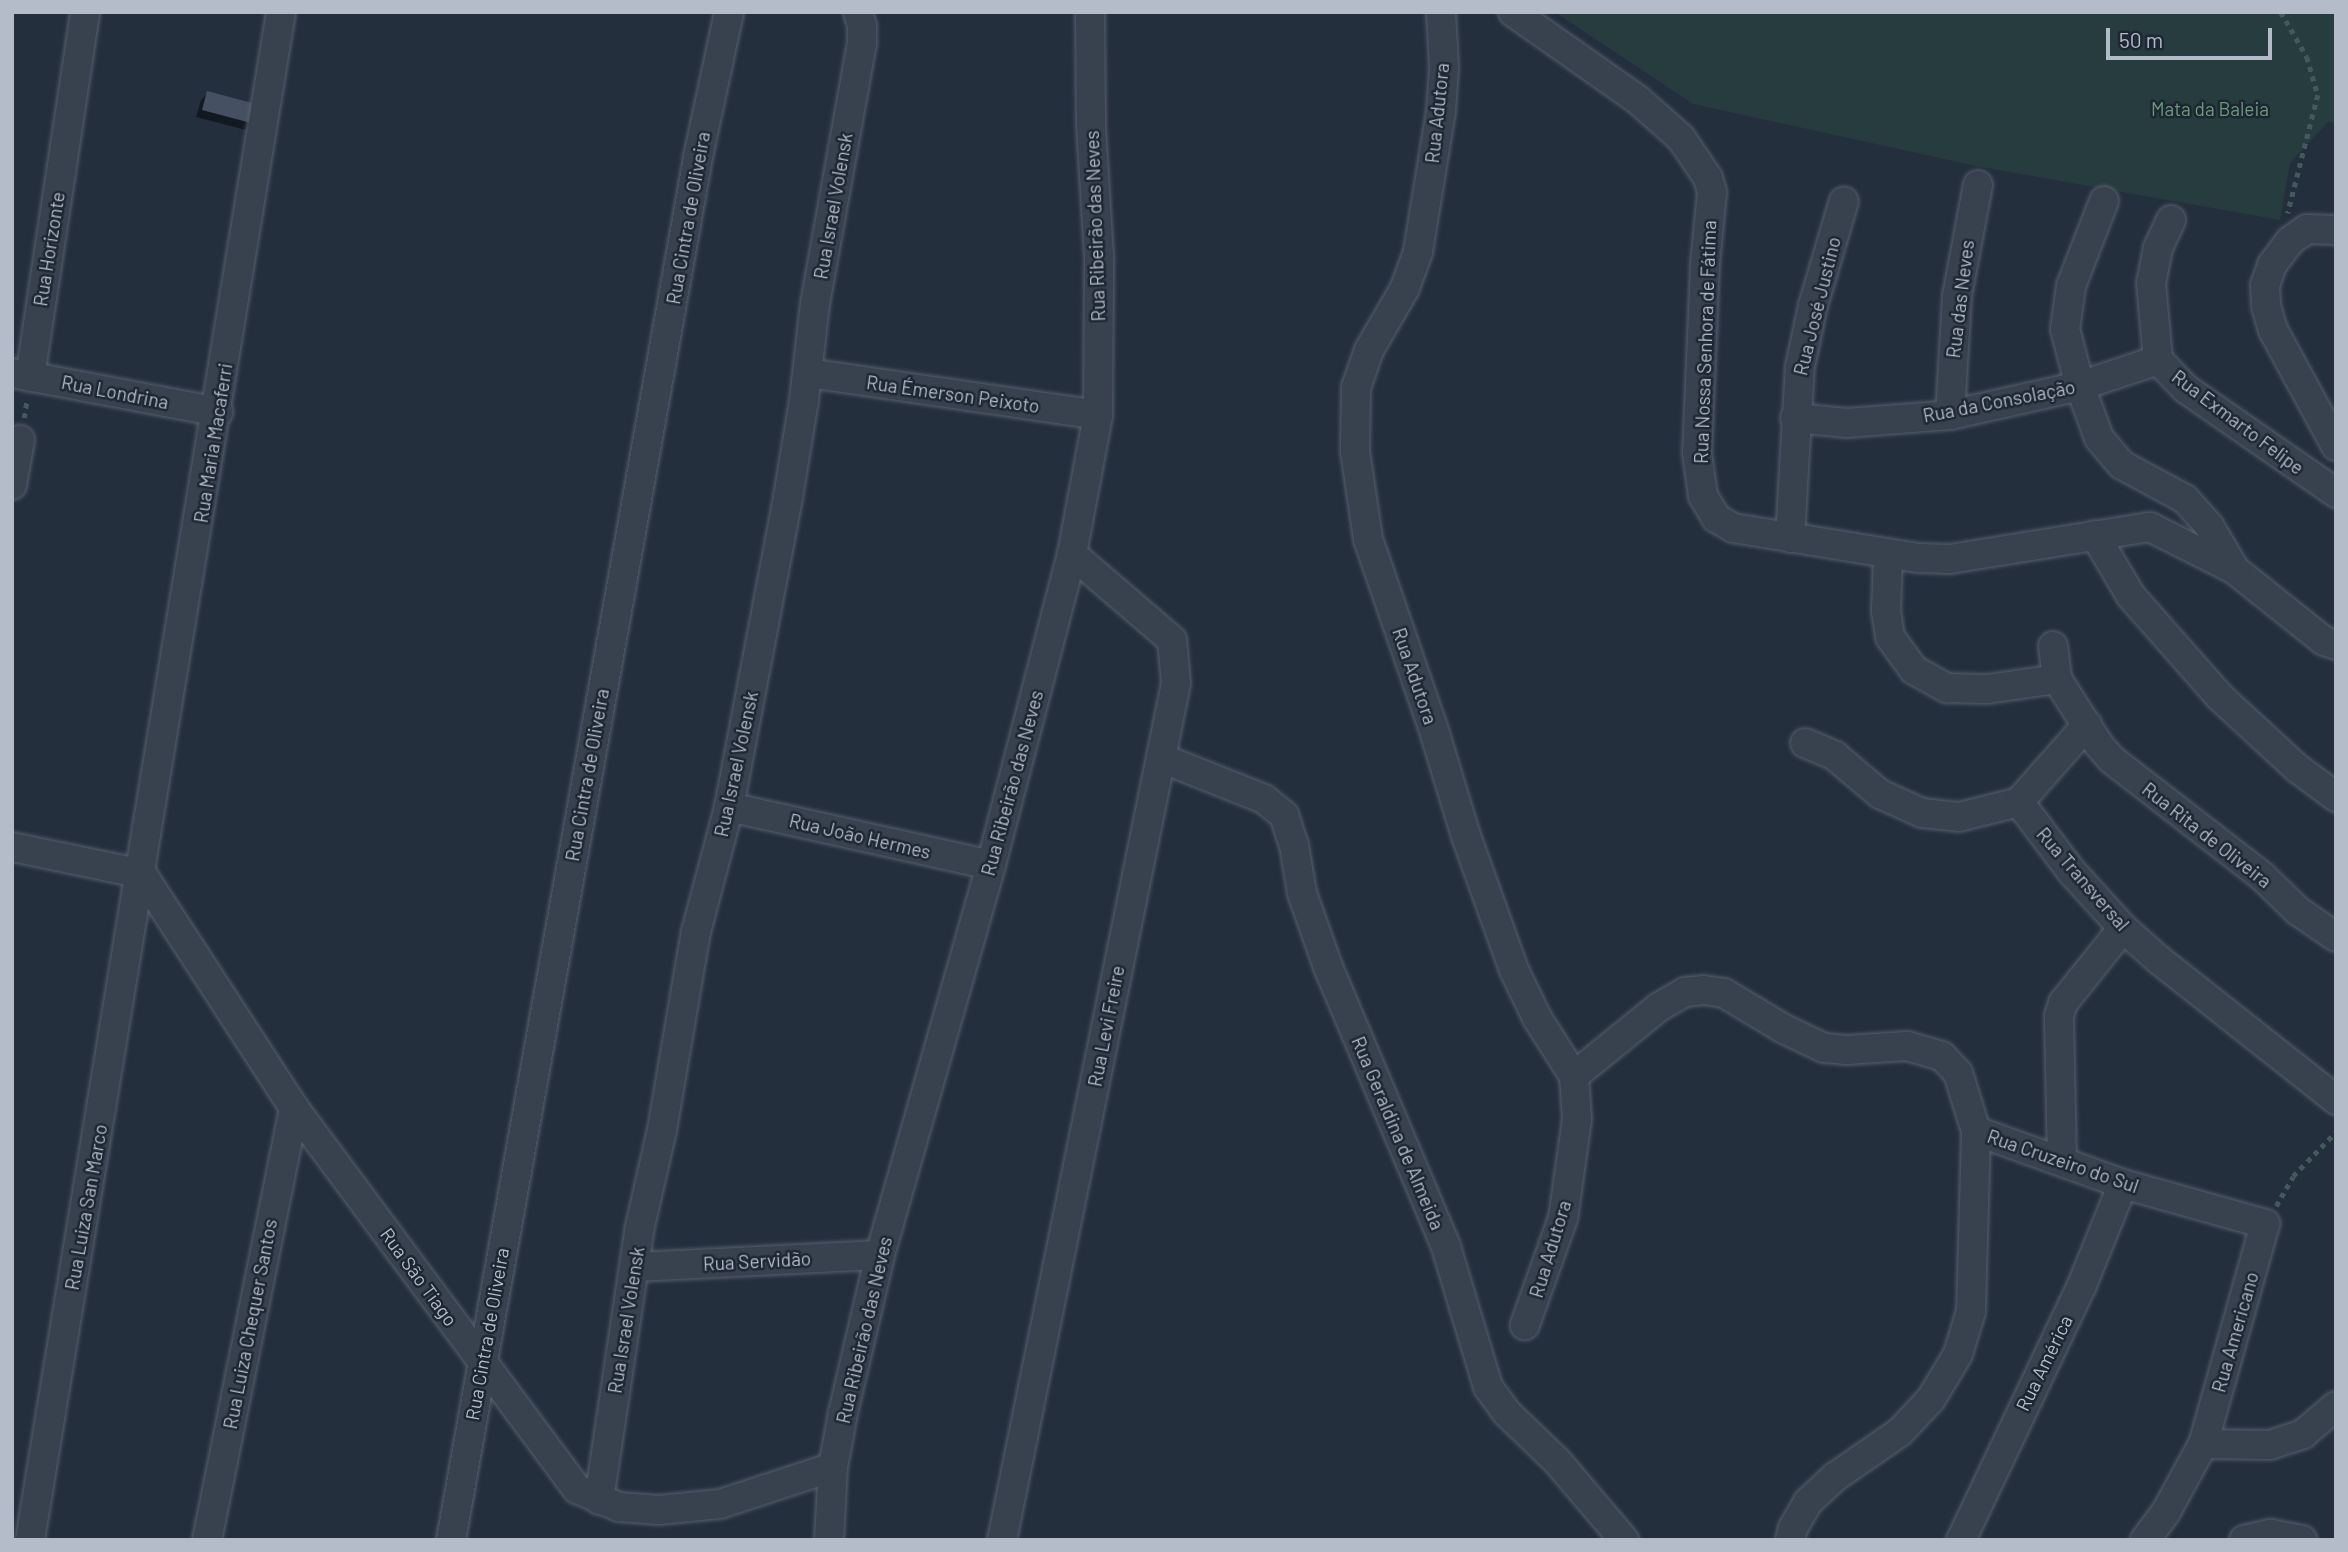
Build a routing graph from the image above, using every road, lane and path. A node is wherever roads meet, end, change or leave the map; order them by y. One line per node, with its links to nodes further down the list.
1 (85, 12): 17 (street, Rua Horizonte)
2 (282, 12): 19 (street, Rua Maria Macaferri)
3 (729, 12): 57 (street, Rua Cintra de Oliveira)
4 (1090, 12): 20 (street, Rua Ribeirão das Neves)
5 (1441, 12): 46 (street, Rua Adutora)
6 (1513, 12): 28 (street, Rua Nossa Senhora de Fátima)
7 (2281, 12): 13 (path)
8 (860, 19): 16 (street, Rua Israel Volensk)
9 (1978, 185): 21 (street, Rua das Neves)
10 (1844, 201): 22 (street, Rua José Justino)
11 (2104, 201): 18 (street)
12 (2171, 220): 15 (street, Rua Exmarto Felipe)
13 (2307, 229): 14 (street); 24 (street)
14 (2336, 230)
15 (2158, 360): 18 (street, Rua da Consolação); 26 (street, Rua Exmarto Felipe)
16 (808, 373): 20 (street, Rua Émerson Peixoto); 40 (street, Rua Israel Volensk)
17 (21, 375): 19 (street, Rua Londrina); 23 (path)
18 (2080, 386): 21 (street, Rua da Consolação); 31 (street)
19 (218, 412): 43 (street, Rua Maria Macaferri)
20 (1098, 415): 29 (street, Rua Ribeirão das Neves)
21 (1950, 415): 22 (street, Rua da Consolação)
22 (1795, 418): 28 (street, Rua José Justino)
23 (20, 440): 25 (street)
24 (2336, 446)
25 (12, 485)
26 (2336, 493)
27 (2095, 535): 30 (street, Rua Nossa Senhora de Fátima); 31 (street, Rua Nossa Senhora de Fátima); 38 (street)
28 (1790, 538): 30 (street, Rua Nossa Senhora de Fátima)
29 (1072, 554): 37 (street, Rua Levi Freire); 42 (street, Rua Ribeirão das Neves)
30 (1888, 555): 34 (street)
31 (2235, 570): 32 (street, Rua Nossa Senhora de Fátima)
32 (2336, 645)
33 (2053, 646): 34 (street)
34 (2057, 679): 35 (street, Rua Rita de Oliveira)
35 (2087, 725): 39 (street); 45 (street, Rua Rita de Oliveira)
36 (1805, 743): 39 (street)
37 (1161, 758): 66 (street, Rua Levi Freire); 67 (street, Rua Geraldina de Almeida)
38 (2336, 797)
39 (2019, 802): 44 (street, Rua Transversal)
40 (729, 807): 42 (street, Rua João Hermes); 55 (street, Rua Israel Volensk)
41 (12, 847): 43 (street)
42 (991, 865): 54 (street, Rua Ribeirão das Neves)
43 (142, 874): 48 (street, Rua São Tiago); 62 (street, Rua Luiza San Marco)
44 (2123, 928): 47 (street, Rua Transversal); 51 (street)
45 (2336, 937)
46 (1574, 1076): 49 (street, Rua Cruzeiro do Sul); 56 (street, Rua Adutora)
47 (2336, 1100)
48 (294, 1108): 57 (street, Rua São Tiago); 63 (street, Rua Luiza Chequer Santos)
49 (1976, 1131): 51 (street, Rua Cruzeiro do Sul); 68 (street)
50 (2336, 1132): 53 (path)
51 (2062, 1161): 52 (street, Rua Cruzeiro do Sul)
52 (2123, 1184): 53 (street, Rua Cruzeiro do Sul); 69 (street, Rua América)
53 (2265, 1224): 59 (street, Rua Americano)
54 (880, 1255): 55 (street, Rua Servidão); 60 (street, Rua Ribeirão das Neves)
55 (635, 1267): 61 (street, Rua Israel Volensk)
56 (1525, 1325)
57 (481, 1362): 61 (street, Rua São Tiago); 64 (street, Rua Cintra de Oliveira)
58 (2336, 1406): 59 (street)
59 (2203, 1444): 70 (street, Rua Americano)
60 (833, 1467): 61 (street, Rua São Tiago); 65 (street, Rua Ribeirão das Neves)
61 (599, 1500)
62 (30, 1540)
63 (207, 1540)
64 (451, 1540)
65 (829, 1540)
66 (1002, 1540)
67 (1624, 1540)
68 (1790, 1540)
69 (1961, 1540)
70 (2145, 1540)
71 (2244, 1540): 72 (street)
72 (2302, 1540)

